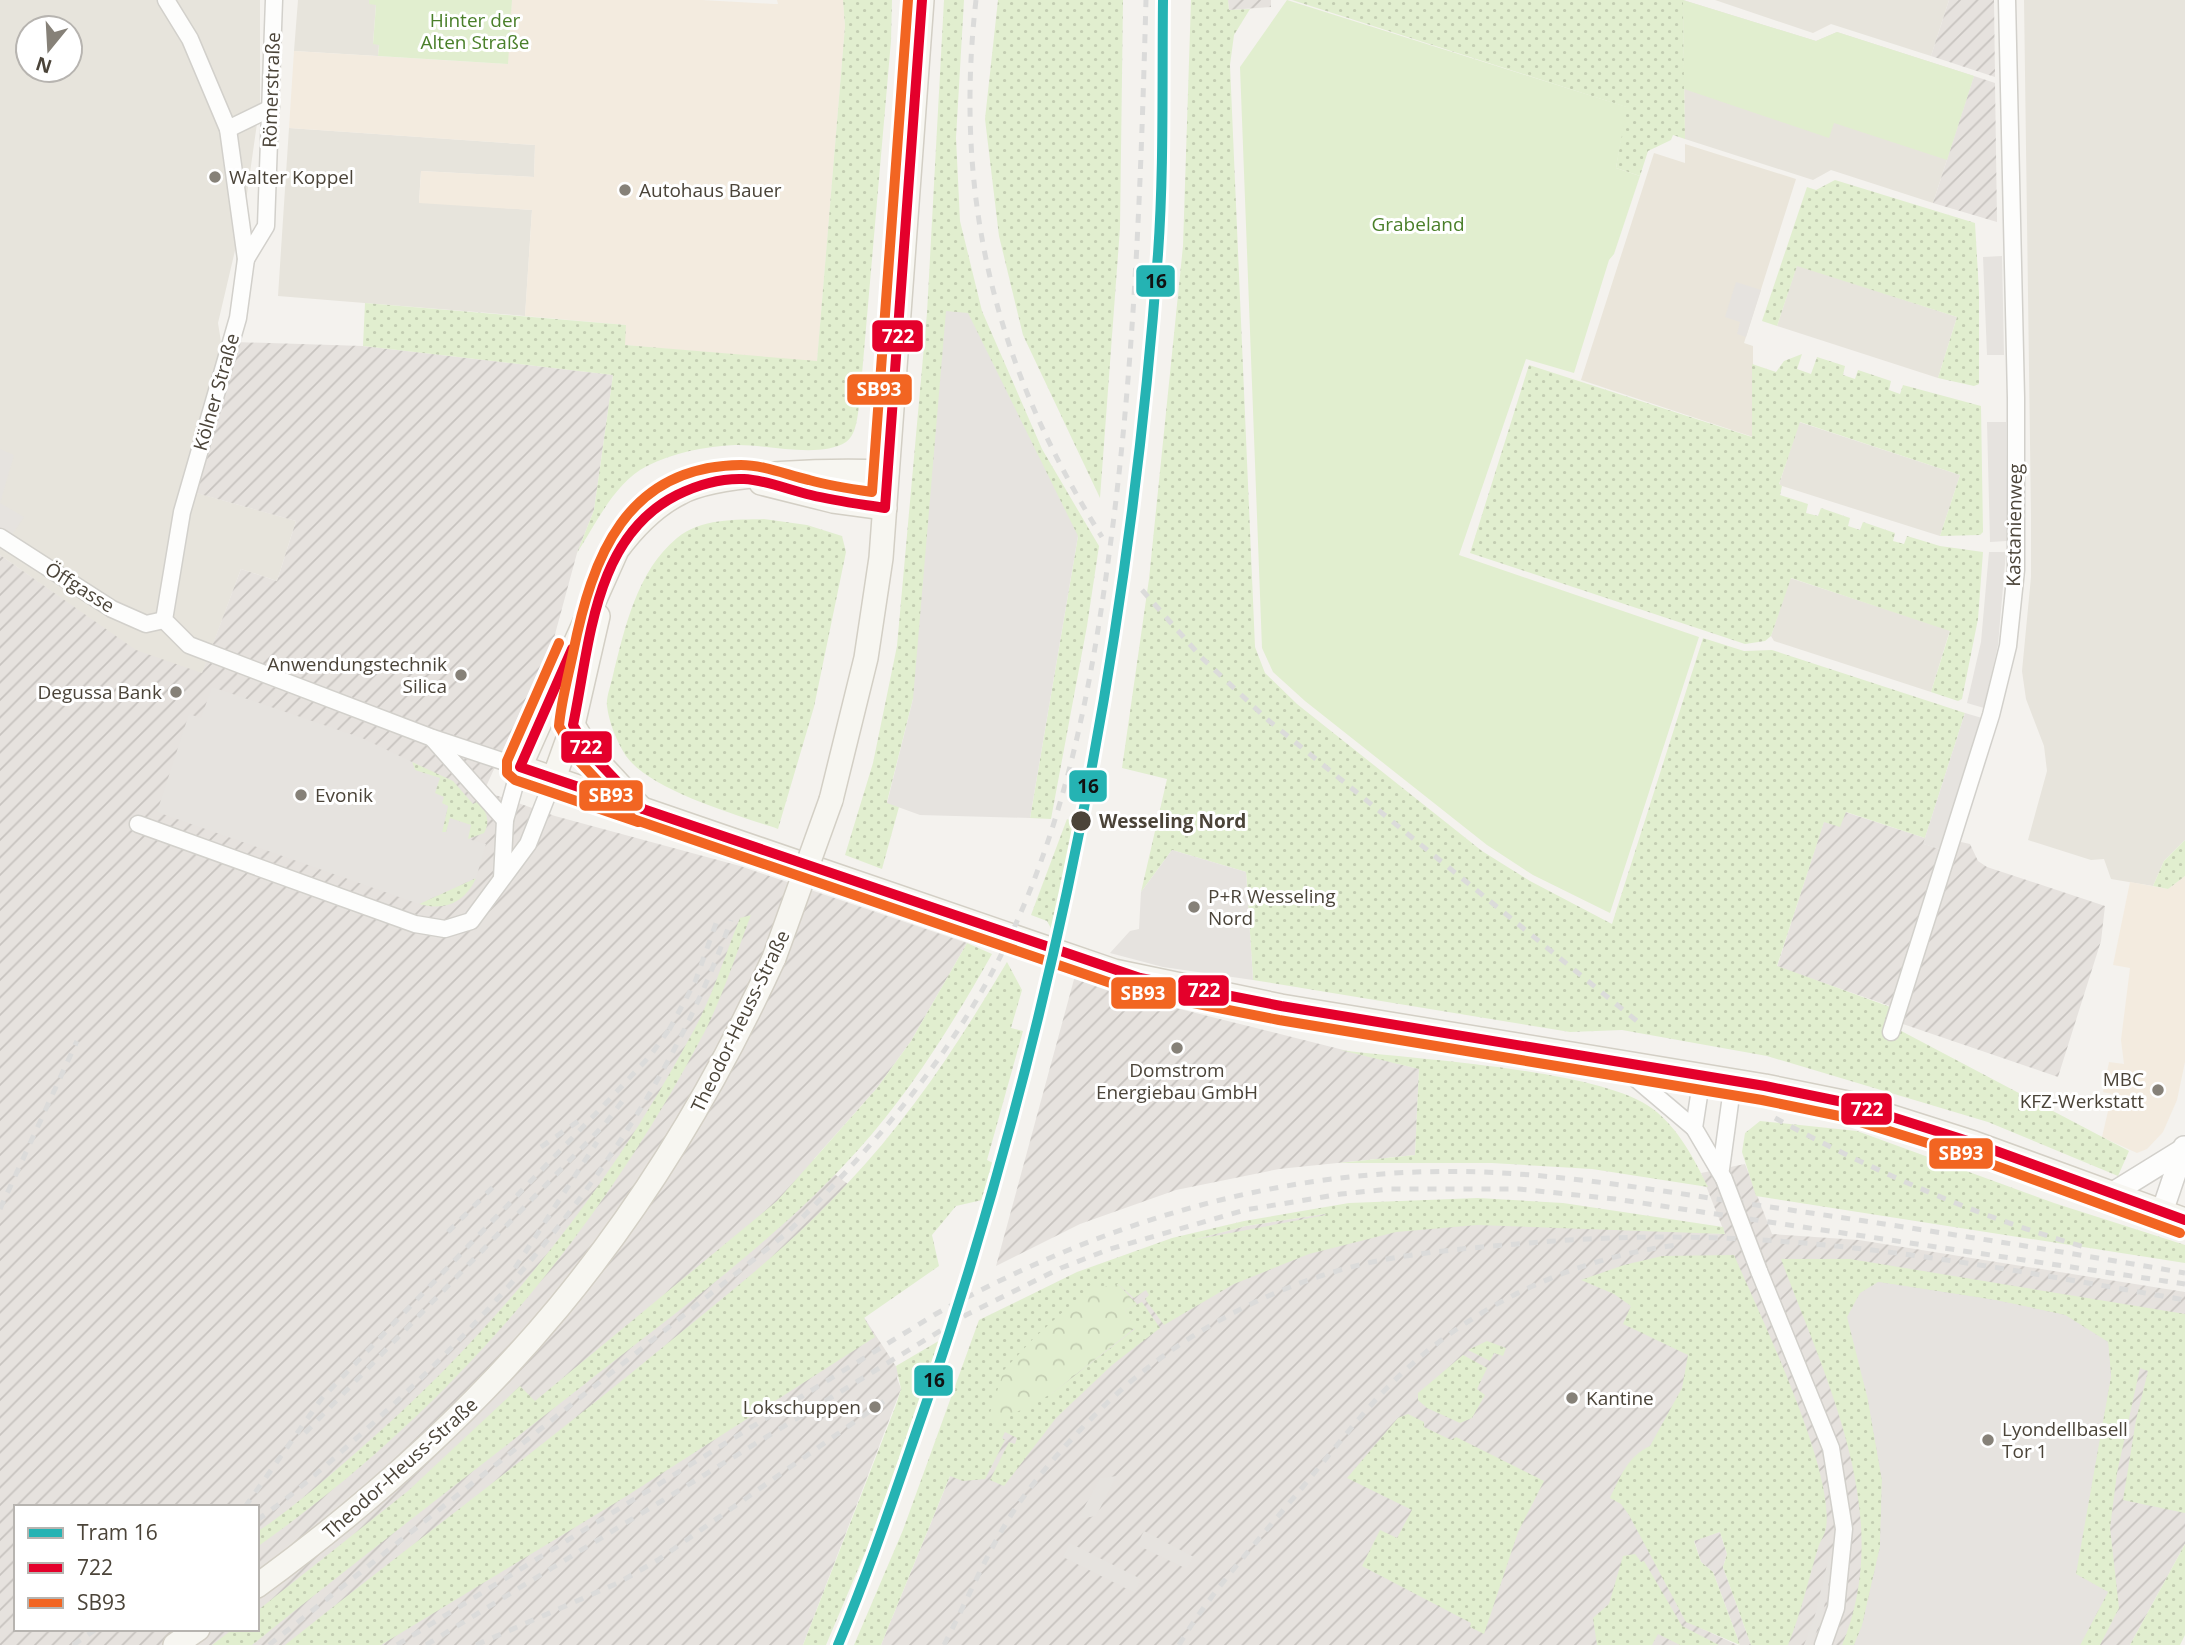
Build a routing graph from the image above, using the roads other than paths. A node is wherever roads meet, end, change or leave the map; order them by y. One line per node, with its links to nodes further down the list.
1 (166, 0): 6 (street, Kölner Straße)
2 (274, 0): 5 (street, Römerstraße)
3 (922, 0): 8 (main road, Theodor-Heuss-Straße)
4 (2007, 0): 22 (street, Kastanienweg)
5 (271, 108): 6 (street); 7 (street, Römerstraße)
6 (228, 129): 7 (street, Kölner Straße)
7 (246, 259): 13 (street, Kölner Straße)
8 (887, 472): 9 (main road); 10 (main road, Theodor-Heuss-Straße)
9 (744, 479): 10 (main road); 12 (main road)
10 (885, 508): 32 (main road, Theodor-Heuss-Straße, bridge)
11 (0, 537): 13 (street, Öffgasse)
12 (607, 573): 14 (main road); 16 (main road)
13 (164, 620): 15 (street)
14 (573, 724): 17 (main road); 18 (main road)
15 (430, 737): 16 (street); 19 (street)
16 (520, 767): 17 (main road); 19 (street)
17 (554, 778): 18 (main road); 21 (street)
18 (643, 809): 23 (main road)
19 (505, 820): 21 (street)
20 (138, 824): 21 (street)
21 (502, 878)
22 (1891, 1032)
23 (1614, 1061): 24 (main road); 26 (street)
24 (1702, 1076): 25 (main road); 26 (street)
25 (1734, 1081): 28 (street); 29 (main road)
26 (1694, 1128): 28 (street)
27 (2183, 1148): 29 (street); 30 (street)
28 (1722, 1174): 35 (street, bridge)
29 (2113, 1193): 30 (main road)
30 (2162, 1212): 31 (main road)
31 (2185, 1220)
32 (259, 1584)
33 (195, 1631): 34 (main road)
34 (174, 1645)
35 (1823, 1645)

